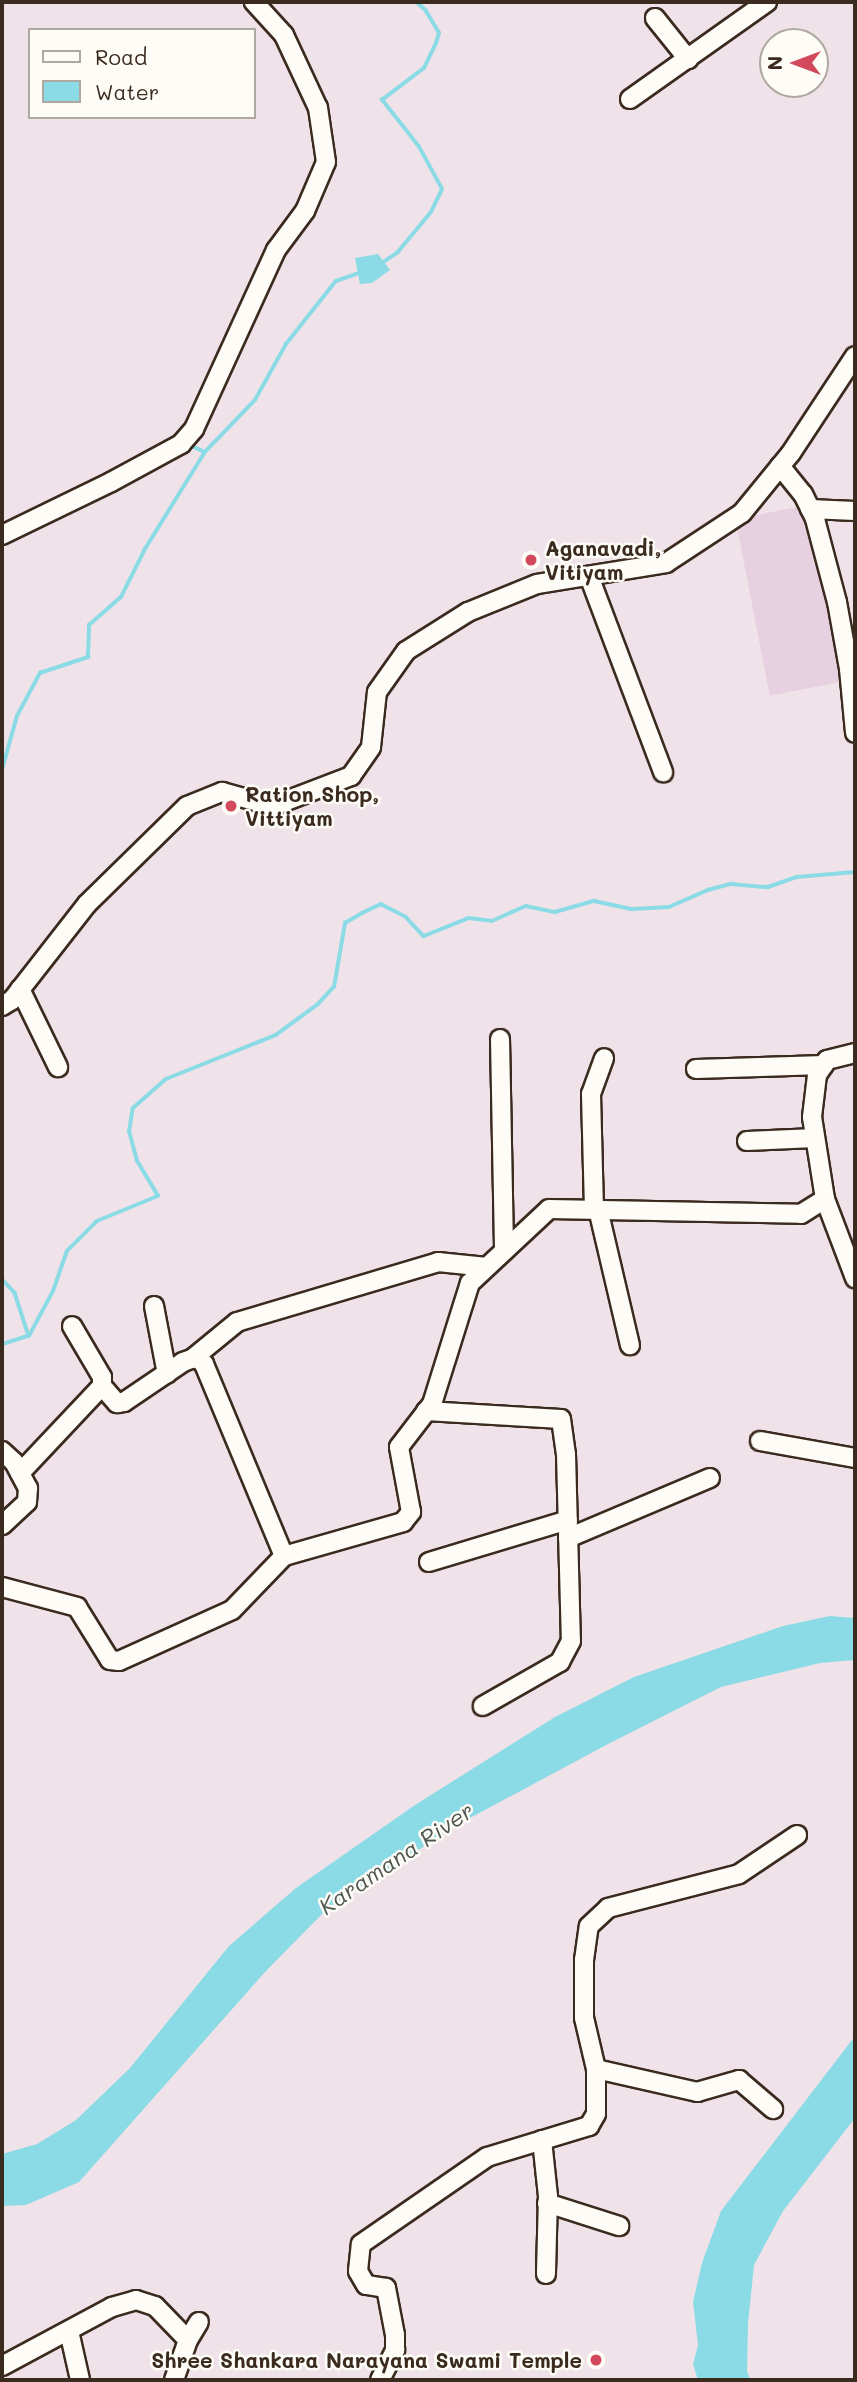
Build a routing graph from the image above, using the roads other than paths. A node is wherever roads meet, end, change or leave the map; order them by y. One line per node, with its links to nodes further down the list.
1 (254, 2): 10 (street)
2 (767, 2): 4 (street)
3 (655, 18): 4 (street)
4 (688, 59): 5 (street)
5 (629, 99)
6 (855, 356): 7 (street)
7 (780, 466): 9 (street); 11 (street)
8 (855, 511): 9 (street)
9 (813, 514): 12 (street)
10 (2, 535)
11 (589, 576): 13 (street); 14 (street)
12 (855, 733)
13 (663, 772)
14 (20, 989): 15 (street); 20 (street)
15 (2, 1006)
16 (500, 1038): 26 (street)
17 (855, 1054): 19 (street)
18 (604, 1058): 25 (street)
19 (824, 1065): 21 (street); 22 (street)
20 (58, 1067)
21 (696, 1069)
22 (815, 1138): 23 (street); 24 (street)
23 (747, 1140)
24 (825, 1199): 25 (street); 28 (street)
25 (596, 1209): 26 (street); 31 (street)
26 (504, 1251): 27 (street)
27 (487, 1267): 32 (street); 35 (street)
28 (855, 1278)
29 (154, 1306): 33 (street)
30 (72, 1326): 34 (street)
31 (630, 1345)
32 (192, 1359): 33 (street); 43 (street)
33 (167, 1374): 34 (street)
34 (102, 1386): 39 (street)
35 (426, 1411): 42 (street); 43 (street)
36 (760, 1441): 38 (street)
37 (2, 1451): 39 (street)
38 (855, 1458)
39 (20, 1473): 41 (street)
40 (710, 1478): 42 (street)
41 (2, 1525)
42 (568, 1529): 44 (street); 46 (street)
43 (284, 1556): 45 (street)
44 (429, 1562)
45 (2, 1587)
46 (483, 1706)
47 (797, 1835): 48 (street)
48 (596, 2069): 49 (street); 50 (street)
49 (773, 2109)
50 (542, 2140): 51 (street); 60 (street)
51 (547, 2203): 52 (street); 53 (street)
52 (618, 2226)
53 (546, 2274)
54 (200, 2322): 56 (street)
55 (69, 2331): 56 (street); 57 (street); 58 (street)
56 (188, 2340): 59 (street)
57 (2, 2366)
58 (80, 2380)
59 (174, 2380)
60 (380, 2380)

